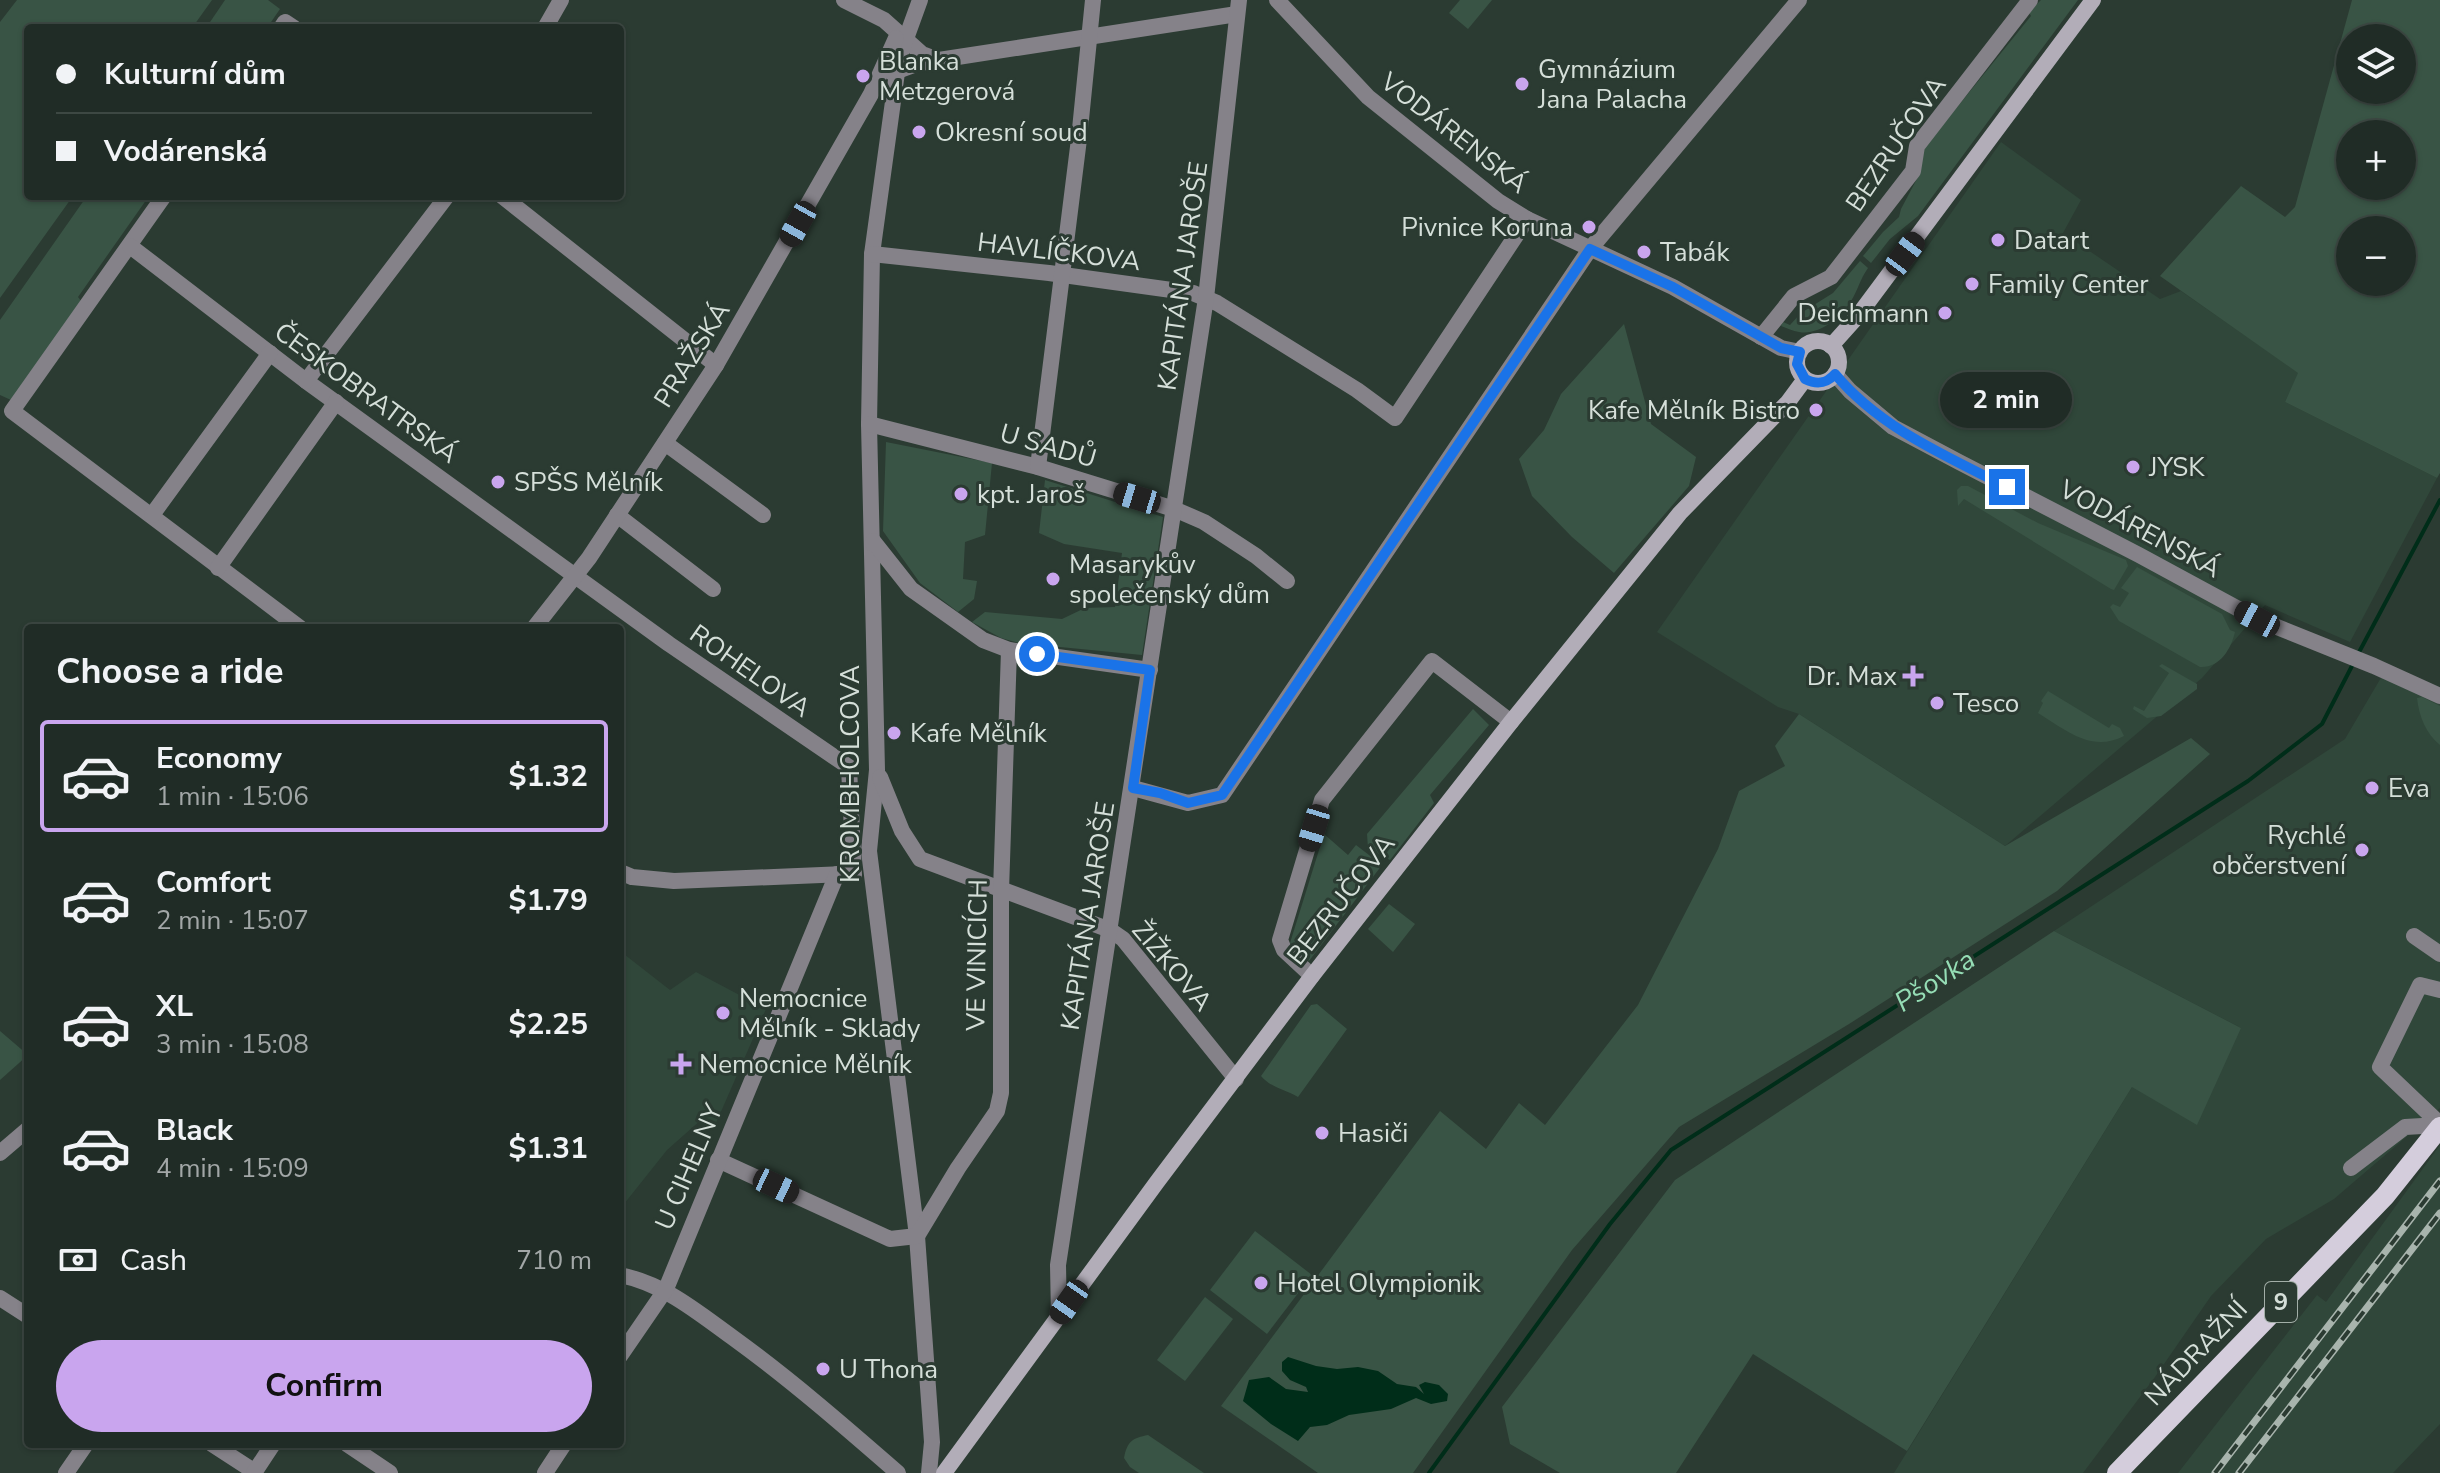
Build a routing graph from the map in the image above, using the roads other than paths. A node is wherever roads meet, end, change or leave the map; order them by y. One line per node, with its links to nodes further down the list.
1 (561, 0): 9 (street)
2 (844, 0): 10 (street)
3 (1093, 0): 11 (street)
4 (1277, 0): 20 (street, VODÁRENSKÁ)
5 (1799, 0): 22 (street)
6 (2030, 0): 26 (street, BEZRUČOVA)
7 (2093, 0): 27 (street)
8 (1238, 7): 11 (street); 25 (street, KAPITÁNA JAROŠE)
9 (547, 24)
10 (911, 24): 12 (street); 13 (street); 14 (street, PRAŽSKÁ)
11 (1091, 37): 12 (street); 24 (street)
12 (938, 60): 13 (street)
13 (897, 70): 14 (street, PRAŽSKÁ); 16 (street, KROMBHOLCOVA)
14 (871, 94): 15 (street, PRAŽSKÁ)
15 (861, 111): 16 (street); 30 (street, PRAŽSKÁ)
16 (892, 121): 23 (street, KROMBHOLCOVA)
17 (161, 200): 21 (street)
18 (444, 200): 33 (street)
19 (507, 200): 30 (street)
20 (1527, 219): 22 (street, VODÁRENSKÁ); 25 (street, HAVLÍČKOVA)
21 (130, 246): 29 (street, ČESKOBRATRSKÁ); 39 (street)
22 (1590, 249): 26 (street, VODÁRENSKÁ); 54 (street)
23 (872, 254): 24 (street, HAVLÍČKOVA); 35 (street, KROMBHOLCOVA)
24 (1062, 275): 25 (street, HAVLÍČKOVA); 37 (street)
25 (1206, 298): 38 (street, KAPITÁNA JAROŠE)
26 (1761, 337): 28 (street, VODÁRENSKÁ)
27 (1831, 346): 28 (street); 31 (street)
28 (1800, 352): 32 (street)
29 (270, 353): 33 (street, ČESKOBRATRSKÁ); 39 (street)
30 (716, 365): 36 (street, PRAŽSKÁ)
31 (1835, 374): 32 (street); 51 (street, VODÁRENSKÁ)
32 (1805, 379): 52 (street, BEZRUČOVA)
33 (306, 381): 34 (street, ČESKOBRATRSKÁ)
34 (336, 402): 43 (street); 44 (street, ČESKOBRATRSKÁ)
35 (869, 424): 37 (street, U SADŮ); 42 (street, KROMBHOLCOVA)
36 (665, 443): 40 (street, PRAŽSKÁ); 41 (street)
37 (1038, 467): 38 (street, U SADŮ)
38 (1174, 509): 45 (street, U SADŮ); 50 (street, KAPITÁNA JAROŠE)
39 (152, 515): 43 (street)
40 (617, 515): 44 (street, PRAŽSKÁ); 46 (street)
41 (763, 515)
42 (872, 545): 49 (street); 53 (street, KROMBHOLCOVA)
43 (218, 568): 47 (street)
44 (576, 576): 48 (street, PRAŽSKÁ); 56 (street, ROHELOVA)
45 (1287, 581)
46 (713, 589)
47 (295, 624)
48 (537, 624)
49 (1009, 650): 50 (street); 57 (street, VE VINICÍCH)
50 (1150, 670): 54 (street, KAPITÁNA JAROŠE)
51 (2440, 696)
52 (1511, 722): 61 (street, BEZRUČOVA); 61 (street)
53 (877, 770): 56 (street, KROMBHOLCOVA); 57 (street, ŽIŽKOVA)
54 (1133, 788): 58 (street, KAPITÁNA JAROŠE)
55 (624, 874): 56 (street)
56 (854, 874): 67 (street, U CIHELNY); 69 (street, KROMBHOLCOVA)
57 (1001, 891): 58 (street, ŽIŽKOVA); 69 (street, VE VINICÍCH)
58 (1110, 930): 63 (street, ŽIŽKOVA); 74 (street, KAPITÁNA JAROŠE)
59 (2414, 936): 60 (street)
60 (2440, 954)
61 (1312, 976): 63 (street, BEZRUČOVA)
62 (2440, 990): 64 (street)
63 (1236, 1079): 74 (street, BEZRUČOVA)
64 (2440, 1125): 68 (street); 88 (main road, NÁDRAŽNÍ / 9)
65 (24, 1132): 66 (street)
66 (0, 1153)
67 (718, 1160): 69 (street); 71 (street, U CIHELNY)
68 (2351, 1168)
69 (917, 1236): 86 (street, KROMBHOLCOVA)
70 (624, 1276): 71 (street)
71 (666, 1289): 75 (street, U CIHELNY); 85 (street)
72 (0, 1298): 73 (street)
73 (24, 1313)
74 (1059, 1317): 87 (street, BEZRUČOVA)
75 (624, 1350)
76 (83, 1448): 82 (street)
77 (218, 1448): 81 (street)
78 (270, 1448): 81 (street)
79 (353, 1448): 83 (street)
80 (561, 1448): 84 (street)
81 (254, 1472)
82 (66, 1473)
83 (390, 1473)
84 (545, 1473)
85 (898, 1473)
86 (929, 1473)
87 (944, 1473)
88 (2117, 1473)

